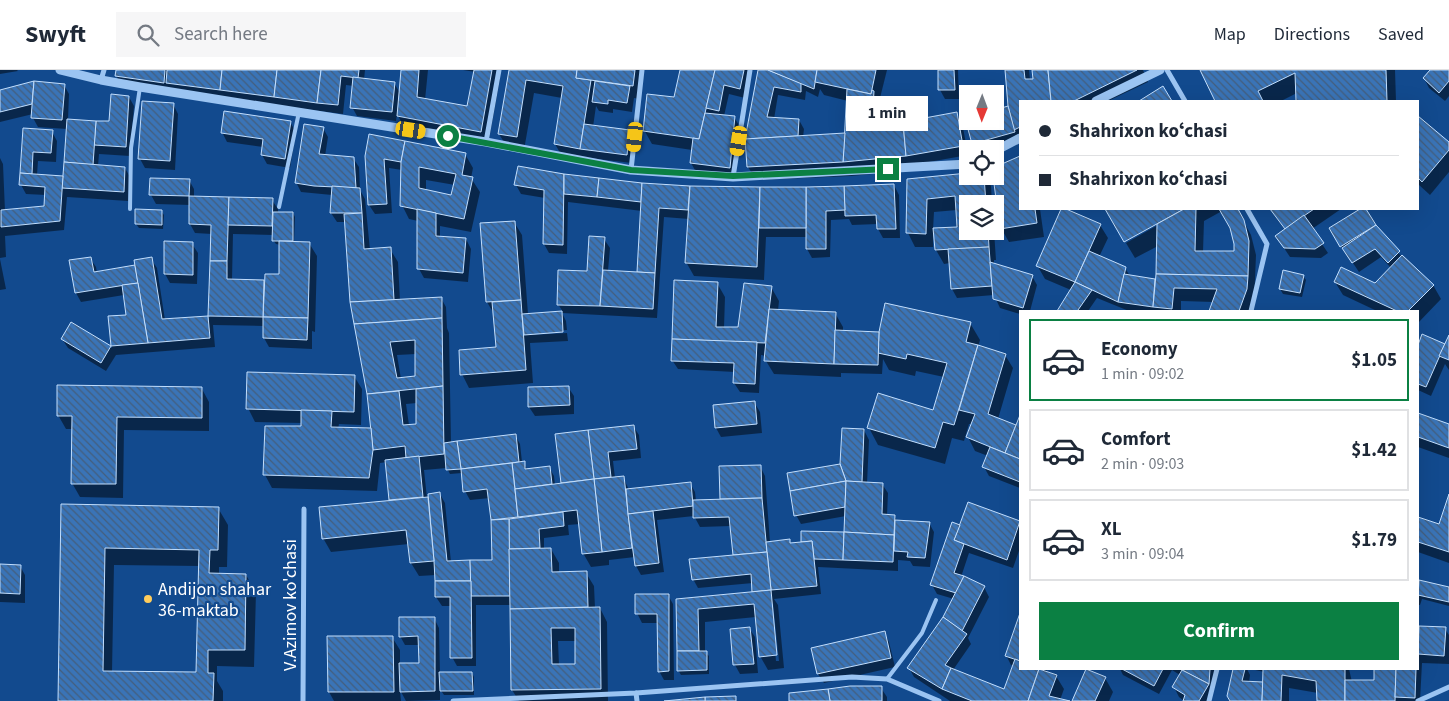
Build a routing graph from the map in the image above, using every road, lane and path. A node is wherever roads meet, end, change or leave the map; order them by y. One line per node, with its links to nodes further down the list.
1 (60, 70): 8 (street)
2 (104, 70): 8 (street)
3 (499, 70): 14 (street)
4 (642, 70): 17 (street)
5 (750, 70): 18 (street)
6 (1160, 70): 10 (street)
7 (1167, 70): 11 (street)
8 (101, 80): 9 (street)
9 (140, 87): 12 (street); 20 (lane)
10 (1098, 100)
11 (1184, 100)
12 (299, 112): 14 (street); 19 (lane)
13 (1019, 139): 15 (street)
14 (486, 142): 17 (street)
15 (1004, 146)
16 (959, 164): 18 (street)
17 (631, 170): 18 (street)
18 (733, 176)
19 (279, 207)
20 (130, 210)
21 (1248, 210): 22 (street)
22 (1251, 310)
23 (304, 509): 29 (street, V.Azimov ko'chasi)
24 (936, 600): 26 (lane)
25 (1217, 670): 33 (street)
26 (887, 679): 28 (street); 32 (street)
27 (1449, 687): 34 (street)
28 (636, 693): 30 (street); 31 (street)
29 (303, 701)
30 (453, 701)
31 (637, 701)
32 (939, 701)
33 (1209, 701)
34 (1418, 701)

